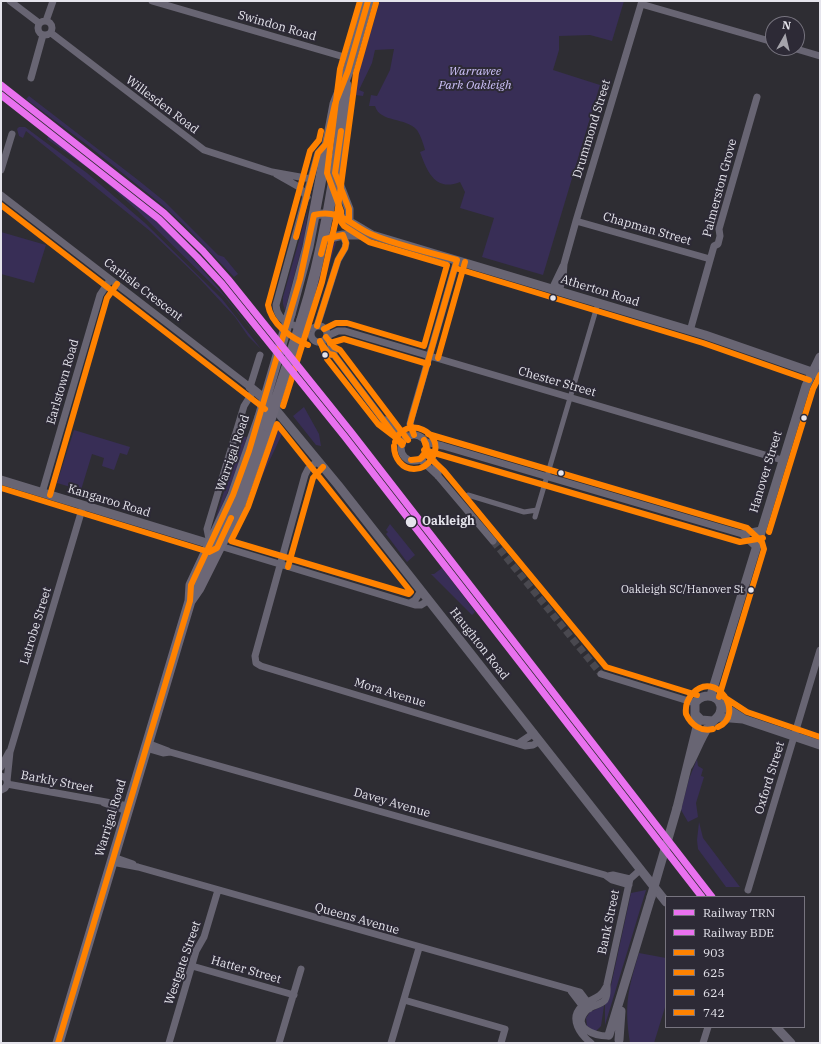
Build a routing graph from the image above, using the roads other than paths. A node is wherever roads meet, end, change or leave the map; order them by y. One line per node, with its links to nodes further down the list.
1 (10, 1): 6 (street)
2 (53, 1): 6 (street)
3 (152, 1): 12 (street, Swindon Road)
4 (368, 1): 12 (highway, Warrigal Road)
5 (642, 2): 9 (street); 27 (street, Drummond Street)
6 (43, 22): 7 (street); 8 (street)
7 (51, 33): 8 (street); 19 (street, Willesden Road)
8 (43, 35): 14 (street)
9 (765, 40)
10 (805, 52): 11 (street)
11 (820, 56)
12 (351, 59): 13 (highway, Warrigal Road)
13 (348, 71): 17 (highway, Warrigal Road); 20 (highway, Warrigal Road)
14 (31, 78)
15 (757, 97): 31 (street, Palmerston Grove)
16 (12, 134): 18 (street)
17 (326, 144): 21 (street, Warrigal Road); 25 (highway, Warrigal Road)
18 (1, 170)
19 (272, 172): 21 (street, Willesden Road); 23 (street, Willesden Road)
20 (335, 173): 24 (highway, Warrigal Road); 26 (street)
21 (311, 179): 23 (street, Warrigal Road)
22 (1, 195): 33 (street, Carlisle Crescent)
23 (307, 197): 36 (street, Warrigal Road)
24 (329, 214): 25 (street, Atherton Road); 26 (street, Atherton Road); 30 (highway, Warrigal Road)
25 (314, 215): 69 (highway, Warrigal Road, bridge)
26 (349, 220): 28 (street, Atherton Road)
27 (576, 221): 31 (street, Chapman Street); 34 (street, Drummond Street)
28 (372, 234): 29 (street, Atherton Road); 32 (street, Atherton Road)
29 (343, 235): 30 (street, Atherton Road); 37 (street)
30 (325, 239): 36 (highway, Warrigal Road)
31 (710, 259): 38 (street, Palmerston Grove)
32 (457, 260): 34 (street, Atherton Road); 44 (street)
33 (110, 280): 47 (street, Carlisle Crescent); 61 (street, Earlstown Road)
34 (556, 290): 35 (street, Atherton Road)
35 (598, 303): 38 (street, Atherton Road); 48 (street)
36 (298, 322): 37 (street); 39 (street, Warrigal Road); 69 (highway, Warrigal Road, bridge)
37 (315, 327): 39 (street); 40 (street)
38 (690, 331): 46 (street, Atherton Road)
39 (311, 337): 41 (street)
40 (327, 337): 41 (street); 43 (street); 44 (street, Chester Street)
41 (320, 342): 43 (street)
42 (260, 355): 47 (street, Warrigal Road)
43 (334, 356): 50 (street)
44 (430, 356): 48 (street, Chester Street); 51 (street)
45 (820, 357): 46 (street, Hanover Street)
46 (816, 373): 56 (street, Hanover Street)
47 (252, 389): 49 (street, Carlisle Crescent); 69 (street, Warrigal Road)
48 (570, 397): 56 (street, Chester Street); 59 (street)
49 (271, 404): 57 (street, Haughton Road)
50 (384, 420): 51 (street); 53 (street)
51 (411, 436): 52 (street); 53 (street)
52 (426, 442): 54 (street); 59 (street)
53 (402, 445): 55 (street)
54 (427, 450): 55 (street); 58 (street)
55 (420, 459): 58 (street)
56 (782, 460): 66 (street, Hanover Street)
57 (318, 461): 71 (street); 72 (street, Haughton Road)
58 (438, 476): 68 (street)
59 (546, 477): 64 (street); 67 (street)
60 (1, 480): 61 (street, Kangaroo Road)
61 (42, 493): 63 (street, Kangaroo Road)
62 (468, 495): 64 (street)
63 (83, 506): 69 (street, Kangaroo Road); 87 (street, Latrobe Street)
64 (537, 510): 65 (street)
65 (535, 516)
66 (761, 530): 67 (street); 70 (street, Hanover Street)
67 (742, 534): 70 (street)
68 (493, 541)
69 (215, 545): 71 (street); 85 (highway, Warrigal Road)
70 (756, 547): 77 (street, Hanover Street)
71 (280, 565): 74 (street); 84 (street, Mora Avenue)
72 (421, 591): 73 (street, Haughton Road); 74 (street)
73 (429, 600): 74 (street); 84 (street, Haughton Road)
74 (410, 603)
75 (820, 650): 83 (street, Oxford Street)
76 (601, 674): 78 (street)
77 (711, 696): 78 (street); 79 (street)
78 (695, 703): 80 (street)
79 (720, 704): 81 (street); 82 (street)
80 (695, 714): 81 (street); 88 (street)
81 (715, 719): 82 (street); 88 (street)
82 (743, 719): 83 (street)
83 (794, 736): 86 (street); 98 (street, Oxford Street)
84 (537, 737): 95 (street, Haughton Road)
85 (147, 745): 93 (highway, Warrigal Road); 96 (street, Davey Avenue)
86 (820, 745)
87 (10, 752): 89 (street, Latrobe Street); 91 (street, Latrobe Street)
88 (688, 766): 103 (street, bridge)
89 (1, 767)
90 (1, 776): 91 (street)
91 (7, 783): 92 (street); 93 (street, Barkly Street)
92 (1, 790)
93 (128, 809): 94 (highway, Warrigal Road)
94 (112, 860): 97 (street, Queens Avenue); 111 (highway, Warrigal Road)
95 (640, 870): 96 (street, Bank Street); 99 (street, Haughton Road)
96 (629, 882): 106 (street, Bank Street)
97 (218, 890): 100 (street, Queens Avenue); 101 (street, Westgate Street)
98 (748, 890)
99 (665, 901)
100 (419, 948): 105 (street); 106 (street, Queens Avenue)
101 (192, 966): 104 (street, Hatter Street); 112 (street, Westgate Street)
102 (302, 969): 104 (street, Hatter Street)
103 (622, 988): 109 (street); 110 (street)
104 (294, 995): 113 (street, Hatter Street)
105 (404, 1000): 114 (street); 115 (street)
106 (586, 1007): 109 (street); 116 (street)
107 (708, 1028): 117 (street)
108 (777, 1028): 118 (street)
109 (607, 1038): 110 (street)
110 (620, 1041)
111 (58, 1043)
112 (169, 1043)
113 (279, 1043)
114 (391, 1043)
115 (501, 1043)
116 (591, 1043)
117 (703, 1043)
118 (791, 1043)

